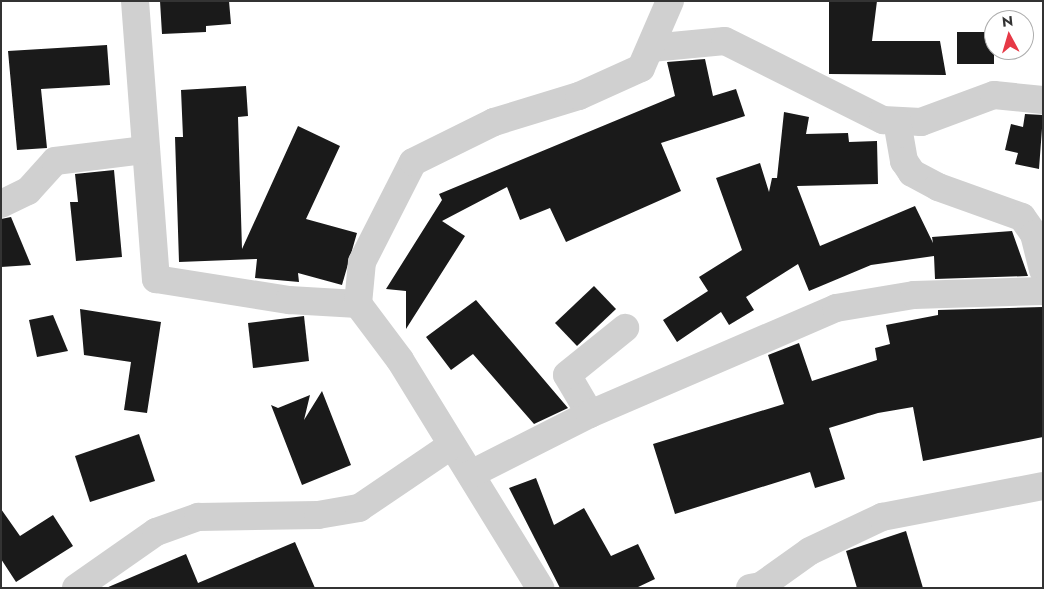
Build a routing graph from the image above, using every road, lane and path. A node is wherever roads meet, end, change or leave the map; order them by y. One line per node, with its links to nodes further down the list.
1 (136, 1): 6 (street)
2 (670, 1): 3 (street)
3 (650, 48): 5 (street); 10 (street)
4 (1043, 100): 5 (street)
5 (897, 121): 8 (street)
6 (145, 150): 7 (street); 10 (street)
7 (1, 204)
8 (1043, 270)
9 (1043, 291): 12 (street)
10 (358, 304): 13 (street)
11 (625, 328): 12 (street)
12 (590, 414): 14 (street)
13 (452, 445): 14 (street); 16 (street)
14 (471, 474): 17 (street)
15 (1043, 486): 18 (street)
16 (76, 588)
17 (540, 588)
18 (750, 588)

